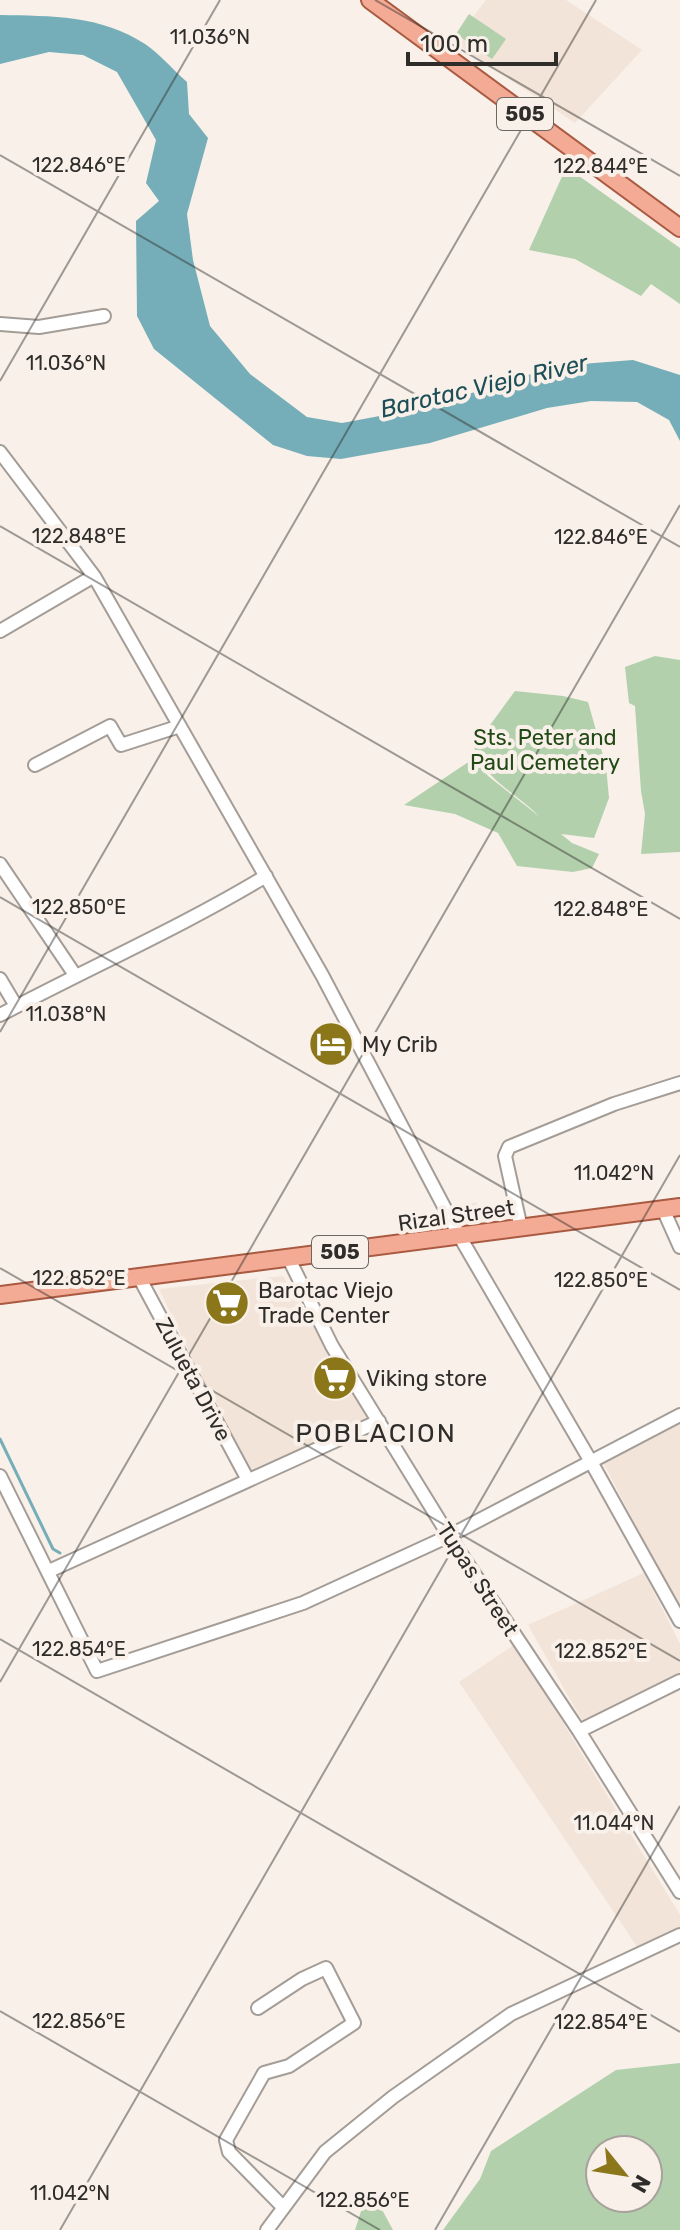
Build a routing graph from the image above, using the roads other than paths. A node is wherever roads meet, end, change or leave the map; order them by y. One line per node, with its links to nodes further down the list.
1 (370, 0): 2 (main road, 505)
2 (680, 228)
3 (104, 316): 4 (street)
4 (0, 324)
5 (0, 452): 6 (street)
6 (94, 576): 7 (street); 8 (street)
7 (0, 631)
8 (180, 726): 9 (street); 11 (street)
9 (35, 765)
10 (0, 864): 12 (street)
11 (266, 876): 12 (street); 20 (street)
12 (75, 975): 14 (street)
13 (0, 979): 14 (street)
14 (16, 1006): 15 (street)
15 (0, 1015)
16 (680, 1083): 19 (street)
17 (680, 1207): 18 (main road, Rizal Street / 505)
18 (663, 1209): 19 (main road, Rizal Street / 505); 21 (street)
19 (521, 1228): 20 (main road, Rizal Street / 505)
20 (460, 1237): 22 (main road, Rizal Street / 505); 27 (street)
21 (680, 1247)
22 (289, 1259): 23 (main road, Rizal Street / 505); 26 (street, Tupas Street)
23 (139, 1277): 24 (main road, Rizal Street / 505); 29 (street, Zulueta Drive)
24 (0, 1295)
25 (680, 1415): 27 (street)
26 (379, 1421): 29 (street); 30 (street, Tupas Street)
27 (590, 1460): 30 (street); 32 (street)
28 (0, 1476): 31 (street)
29 (248, 1480): 31 (street)
30 (449, 1536): 31 (street); 34 (street, Tupas Street)
31 (49, 1571)
32 (680, 1621)
33 (680, 1681): 34 (street)
34 (579, 1731): 35 (street, Tupas Street)
35 (680, 1892)
36 (680, 1935): 38 (street)
37 (258, 2008): 38 (street)
38 (283, 2207): 39 (street)
39 (267, 2230)

